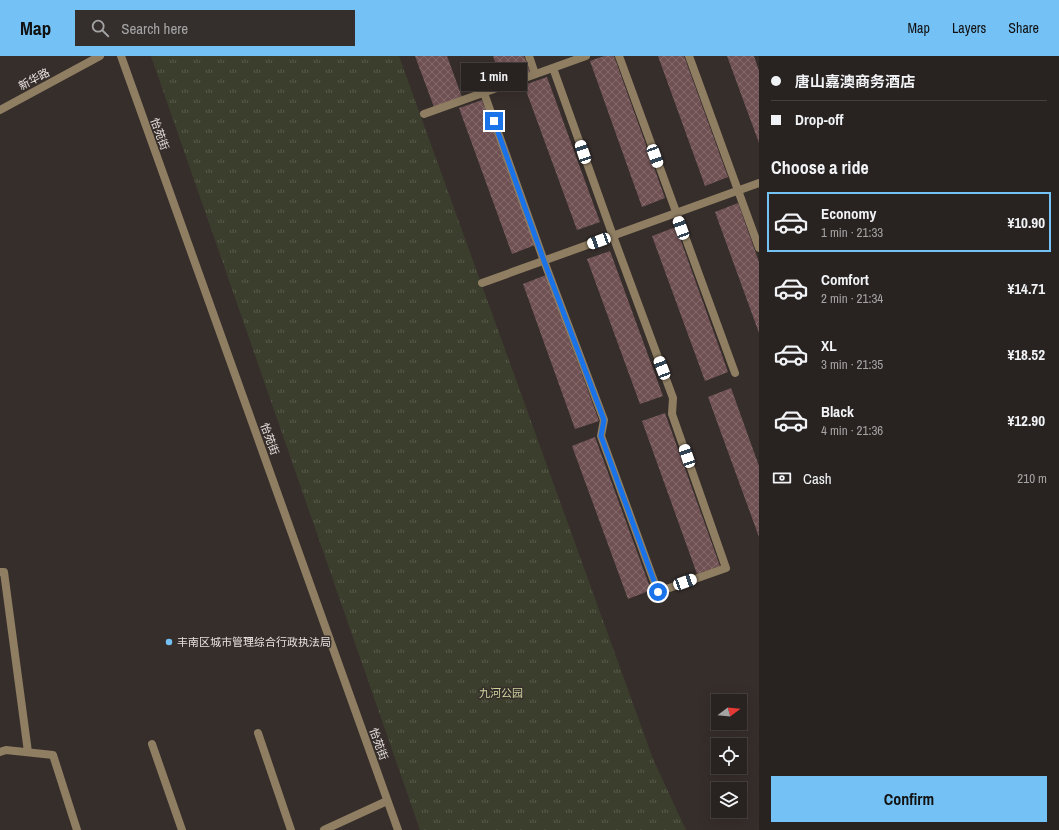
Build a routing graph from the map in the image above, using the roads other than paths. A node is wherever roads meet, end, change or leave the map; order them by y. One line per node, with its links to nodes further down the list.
1 (100, 56): 10 (street, 新华路)
2 (121, 56): 25 (street, 怡苑街)
3 (529, 56): 8 (street)
4 (586, 56): 7 (street)
5 (619, 56): 14 (street)
6 (689, 56): 13 (street)
7 (553, 68): 8 (street); 15 (street)
8 (535, 74): 9 (street)
9 (484, 93): 11 (street); 17 (street)
10 (0, 110)
11 (424, 114)
12 (759, 183): 13 (street)
13 (738, 191): 14 (street); 16 (street)
14 (676, 213): 15 (street); 19 (street)
15 (613, 236): 17 (street); 17 (street)
16 (759, 248)
17 (544, 261): 18 (street)
18 (482, 283)
19 (735, 373)
20 (0, 572): 24 (street)
21 (258, 733): 28 (street)
22 (152, 744): 27 (street)
23 (0, 752): 24 (street)
24 (28, 752): 26 (street)
25 (388, 801): 29 (street); 30 (street, 怡苑街)
26 (77, 830)
27 (182, 830)
28 (291, 830)
29 (324, 830)
30 (398, 830)

